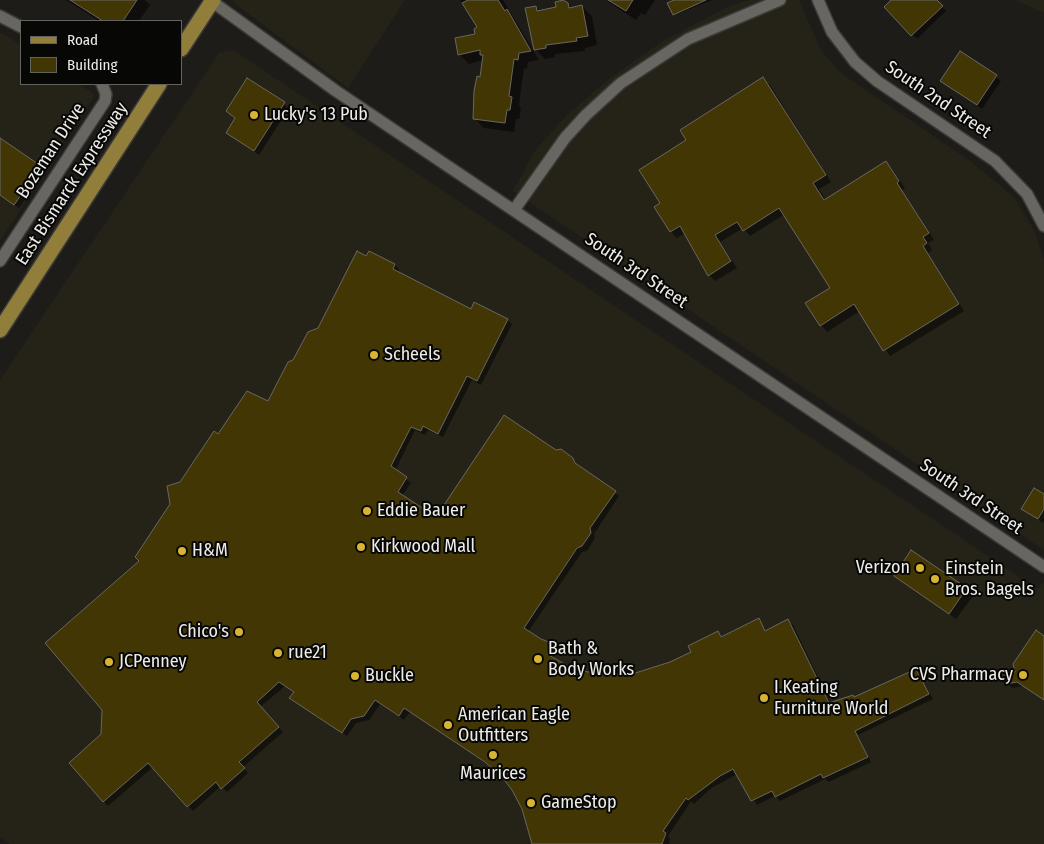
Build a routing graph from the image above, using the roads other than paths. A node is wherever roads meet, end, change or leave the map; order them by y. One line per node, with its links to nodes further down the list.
1 (780, 0): 9 (street)
2 (818, 0): 10 (street, South 2nd Street)
3 (212, 1): 6 (main road); 9 (street, South 3rd Street)
4 (0, 16): 5 (street)
5 (20, 26)
6 (182, 47)
7 (102, 85): 11 (street, Bozeman Drive)
8 (158, 85): 12 (main road, East Bismarck Expressway)
9 (514, 210): 13 (street, South 3rd Street)
10 (1044, 226)
11 (0, 261)
12 (0, 330)
13 (1043, 564)

